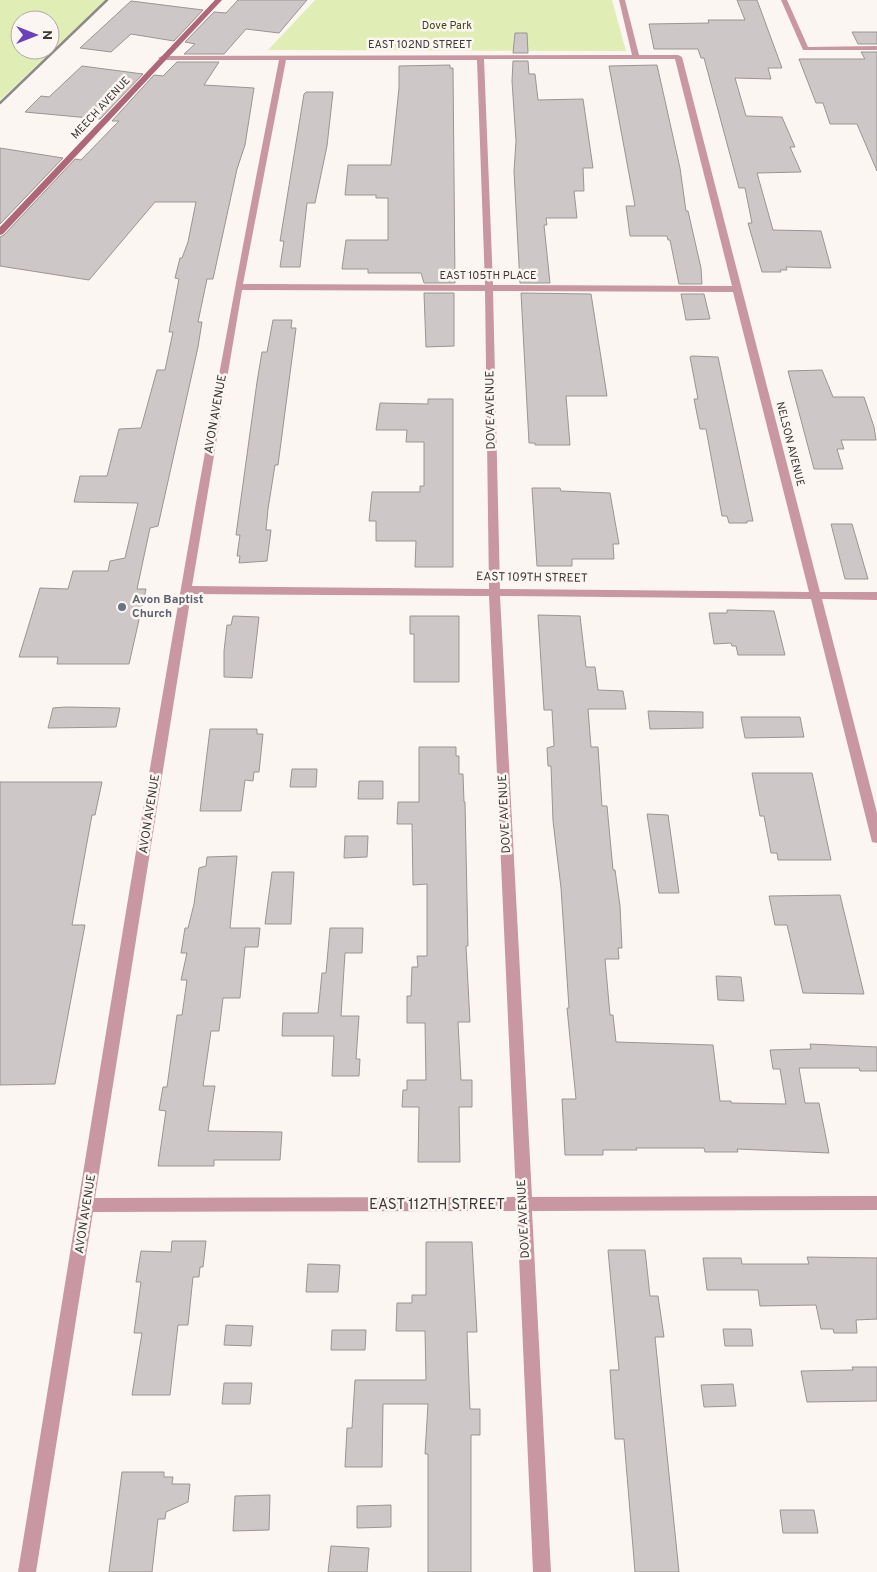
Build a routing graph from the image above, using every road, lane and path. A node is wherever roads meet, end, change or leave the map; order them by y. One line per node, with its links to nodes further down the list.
1 (219, 0): 9 (street, MEECH AVENUE)
2 (622, 0): 6 (street)
3 (784, 0): 4 (street)
4 (877, 48)
5 (480, 56): 6 (street, EAST 102ND STREET); 8 (street, EAST 102ND STREET); 12 (street, DOVE AVENUE)
6 (636, 56): 7 (street, EAST 102ND STREET)
7 (678, 56): 13 (street, NELSON AVENUE)
8 (283, 57): 9 (street, EAST 102ND STREET); 11 (street, AVON AVENUE)
9 (162, 58): 10 (street, MEECH AVENUE)
10 (0, 232)
11 (238, 287): 12 (street, EAST 105TH PLACE); 14 (street, AVON AVENUE)
12 (489, 288): 13 (street, EAST 105TH PLACE); 15 (street, DOVE AVENUE)
13 (737, 289): 16 (street, NELSON AVENUE)
14 (186, 590): 15 (street, EAST 109TH STREET); 20 (street, AVON AVENUE)
15 (495, 591): 16 (street, EAST 109TH STREET); 21 (street, DOVE AVENUE)
16 (815, 596): 17 (street, EAST 109TH STREET); 18 (street, NELSON AVENUE)
17 (877, 596)
18 (877, 838)
19 (877, 1203): 21 (street, EAST 112TH STREET)
20 (88, 1205): 21 (street, EAST 112TH STREET); 22 (street, AVON AVENUE)
21 (523, 1205): 23 (street, DOVE AVENUE)
22 (27, 1572)
23 (542, 1572)

